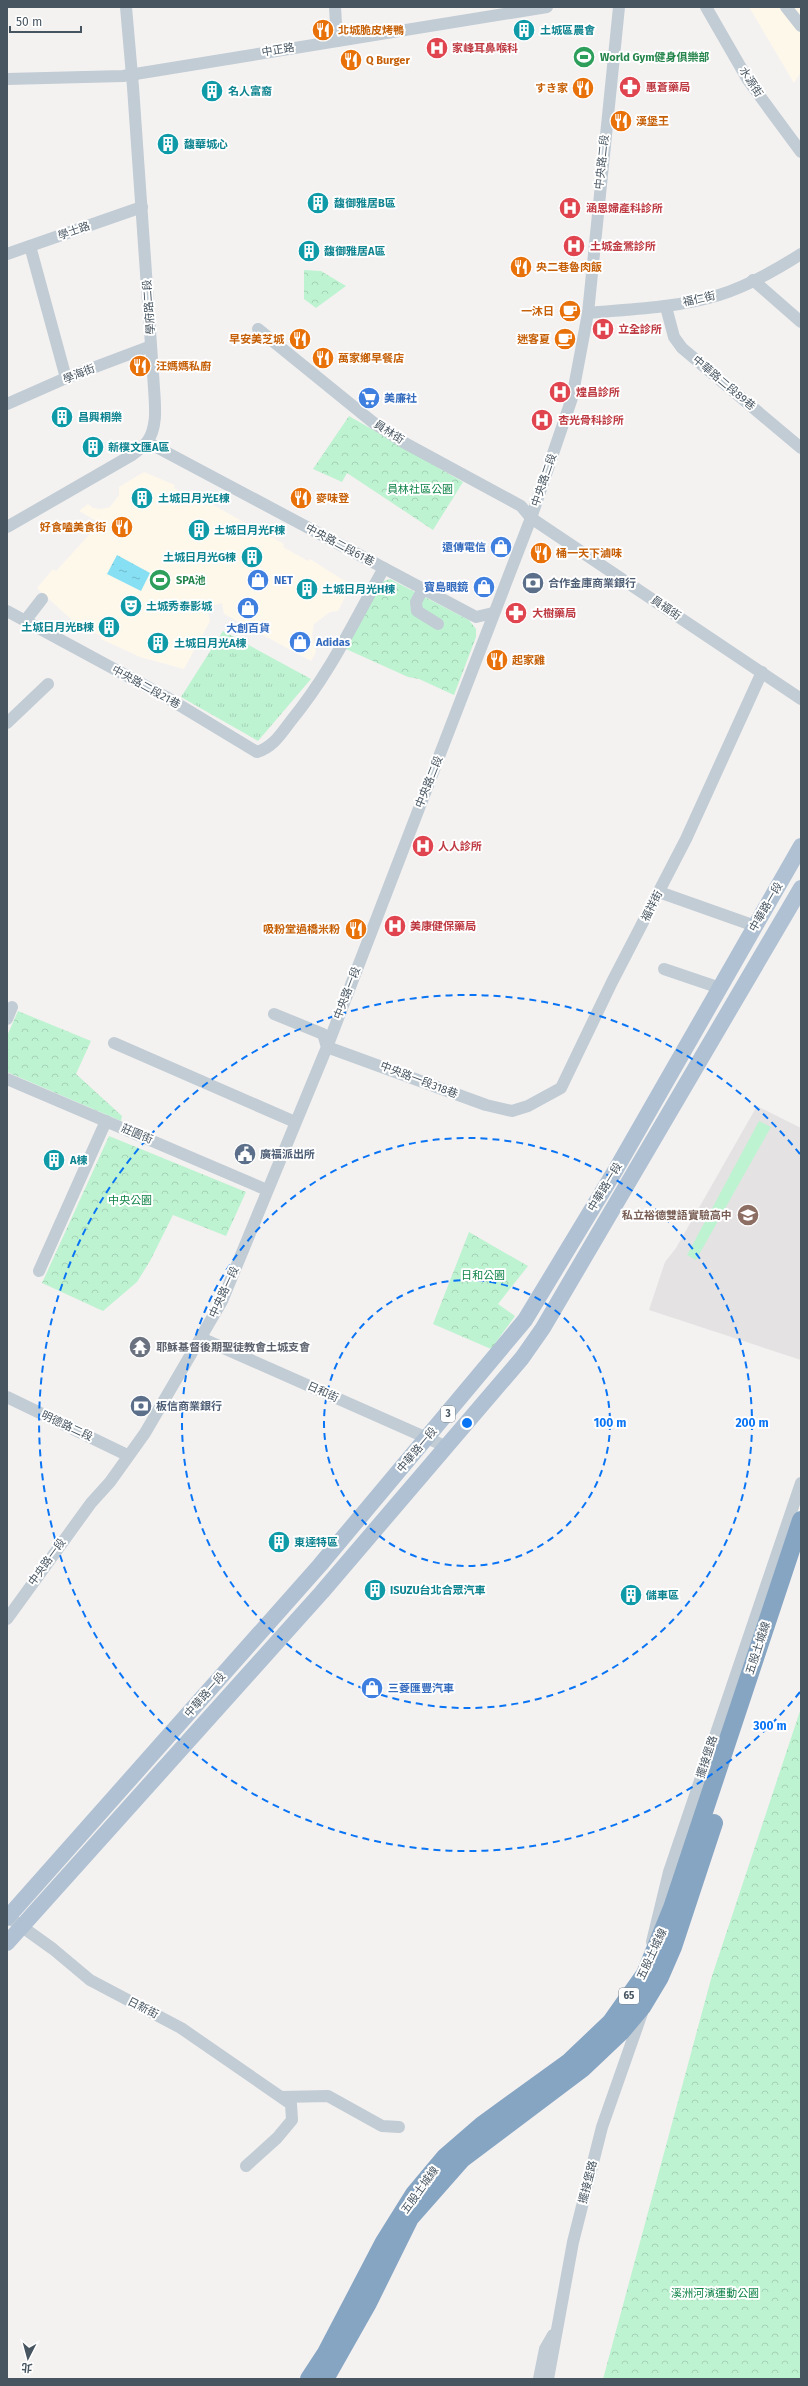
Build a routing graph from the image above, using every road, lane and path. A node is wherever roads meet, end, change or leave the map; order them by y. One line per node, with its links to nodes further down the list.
1 (126, 7): 9 (street, 學府路二段)
2 (334, 7): 8 (street)
3 (546, 7): 8 (street, 中正路)
4 (619, 7): 18 (street, 中央路二段)
5 (706, 7): 11 (street, 水源街)
6 (786, 7): 7 (street)
7 (801, 26)
8 (337, 41): 9 (street, 中正路)
9 (132, 75): 10 (street, 中正路); 12 (street, 學府路二段)
10 (7, 79)
11 (801, 152)
12 (142, 207): 13 (street, 學士路); 21 (street, 學府路二段)
13 (30, 246): 14 (street, 學士路); 22 (street)
14 (7, 254)
15 (801, 254): 16 (street, 福仁街)
16 (753, 280): 17 (street, 福仁街); 19 (street)
17 (666, 307): 18 (street, 福仁街); 25 (street, 中華路二段89巷)
18 (588, 313): 26 (street, 中央路二段)
19 (801, 322)
20 (258, 329): 26 (street, 員林街)
21 (151, 346): 22 (street, 學海街); 24 (street, 學府路二段)
22 (66, 378): 23 (street, 學海街)
23 (7, 404)
24 (147, 442): 27 (street); 28 (street, 中央路二段61巷)
25 (800, 445)
26 (531, 518): 32 (street, 中央路二段); 35 (street, 員福街)
27 (7, 527)
28 (384, 568): 29 (street, 中央路二段61巷); 33 (street, 中央路二段21巷)
29 (423, 589): 32 (street, 中央路二段61巷); 34 (street)
30 (42, 599): 33 (street)
31 (7, 611): 33 (street, 中央路二段21巷)
32 (493, 613): 43 (street, 中央路二段)
33 (25, 621)
34 (438, 624)
35 (762, 672): 37 (street, 員福街); 41 (street, 福祥街)
36 (48, 684): 38 (street)
37 (801, 699)
38 (7, 723)
39 (801, 846): 42 (main road, 中華路一段 / 3)
40 (801, 888): 60 (main road, 中華路一段 / 3)
41 (659, 892): 42 (street); 52 (street, 福祥街)
42 (755, 926): 45 (main road, 中華路一段 / 3)
43 (372, 928): 50 (street, 中央路一段)
44 (664, 969): 45 (street)
45 (720, 988): 59 (main road, 中華路一段 / 3)
46 (12, 1007): 48 (street)
47 (274, 1014): 50 (street)
48 (7, 1019)
49 (114, 1044): 54 (street)
50 (327, 1046): 52 (street, 中央路一段318巷); 54 (street, 中央路一段)
51 (7, 1080): 53 (street, 莊園街)
52 (512, 1111)
53 (106, 1121): 55 (street, 莊園街); 56 (street)
54 (295, 1122): 55 (street, 中央路一段)
55 (267, 1190): 57 (street, 中央路一段)
56 (39, 1271)
57 (201, 1338): 59 (street, 日和街); 61 (street, 中央路一段)
58 (7, 1397): 61 (street, 明德路二段)
59 (428, 1438): 60 (street, 日和街); 67 (main road, 中華路一段 / 3)
60 (445, 1446): 68 (main road, 中華路一段 / 3)
61 (128, 1455): 66 (street, 中央路一段)
62 (801, 1484): 63 (street, 擺接堡路)
63 (797, 1519): 70 (street, 擺接堡路); 75 (highway, 五股土城線 / 65)
64 (801, 1538): 70 (street, 擺接堡路)
65 (801, 1559): 76 (highway, 五股土城線 / 65)
66 (7, 1619)
67 (7, 1917): 68 (street, 日新街)
68 (23, 1927): 69 (main road, 中華路一段 / 3); 71 (street, 日新街)
69 (7, 1943)
70 (633, 2037): 74 (street, 擺接堡路)
71 (282, 2097): 72 (street); 73 (street, 日新街)
72 (399, 2127)
73 (246, 2166)
74 (555, 2330): 77 (street, 擺接堡路); 78 (street, 擺接堡路)
75 (309, 2379)
76 (325, 2379)
77 (539, 2379)
78 (548, 2379)

